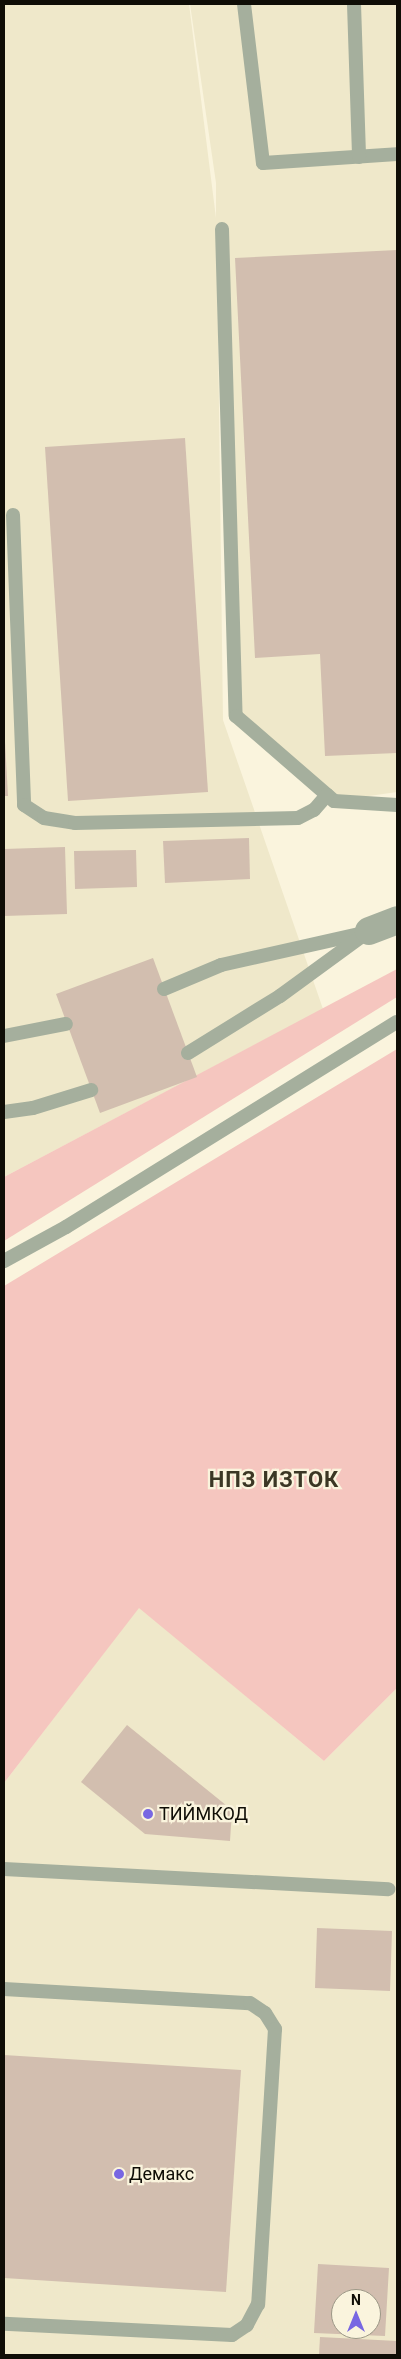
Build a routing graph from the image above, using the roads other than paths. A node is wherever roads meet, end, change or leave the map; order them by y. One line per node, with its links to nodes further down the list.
1 (244, 4): 4 (lane)
2 (354, 4): 4 (lane)
3 (397, 154): 4 (lane)
4 (359, 157)
5 (222, 229): 7 (lane)
6 (13, 515): 7 (lane)
7 (327, 795): 8 (lane)
8 (397, 805)
9 (397, 920): 10 (street)
10 (369, 932): 11 (lane); 15 (lane)
11 (164, 989)
12 (397, 1022): 18 (lane)
13 (66, 1024): 14 (lane)
14 (4, 1036)
15 (188, 1053)
16 (91, 1090): 17 (lane)
17 (4, 1112)
18 (4, 1261)
19 (4, 1869): 20 (lane)
20 (388, 1889)
21 (4, 1989): 22 (lane)
22 (4, 2324)

